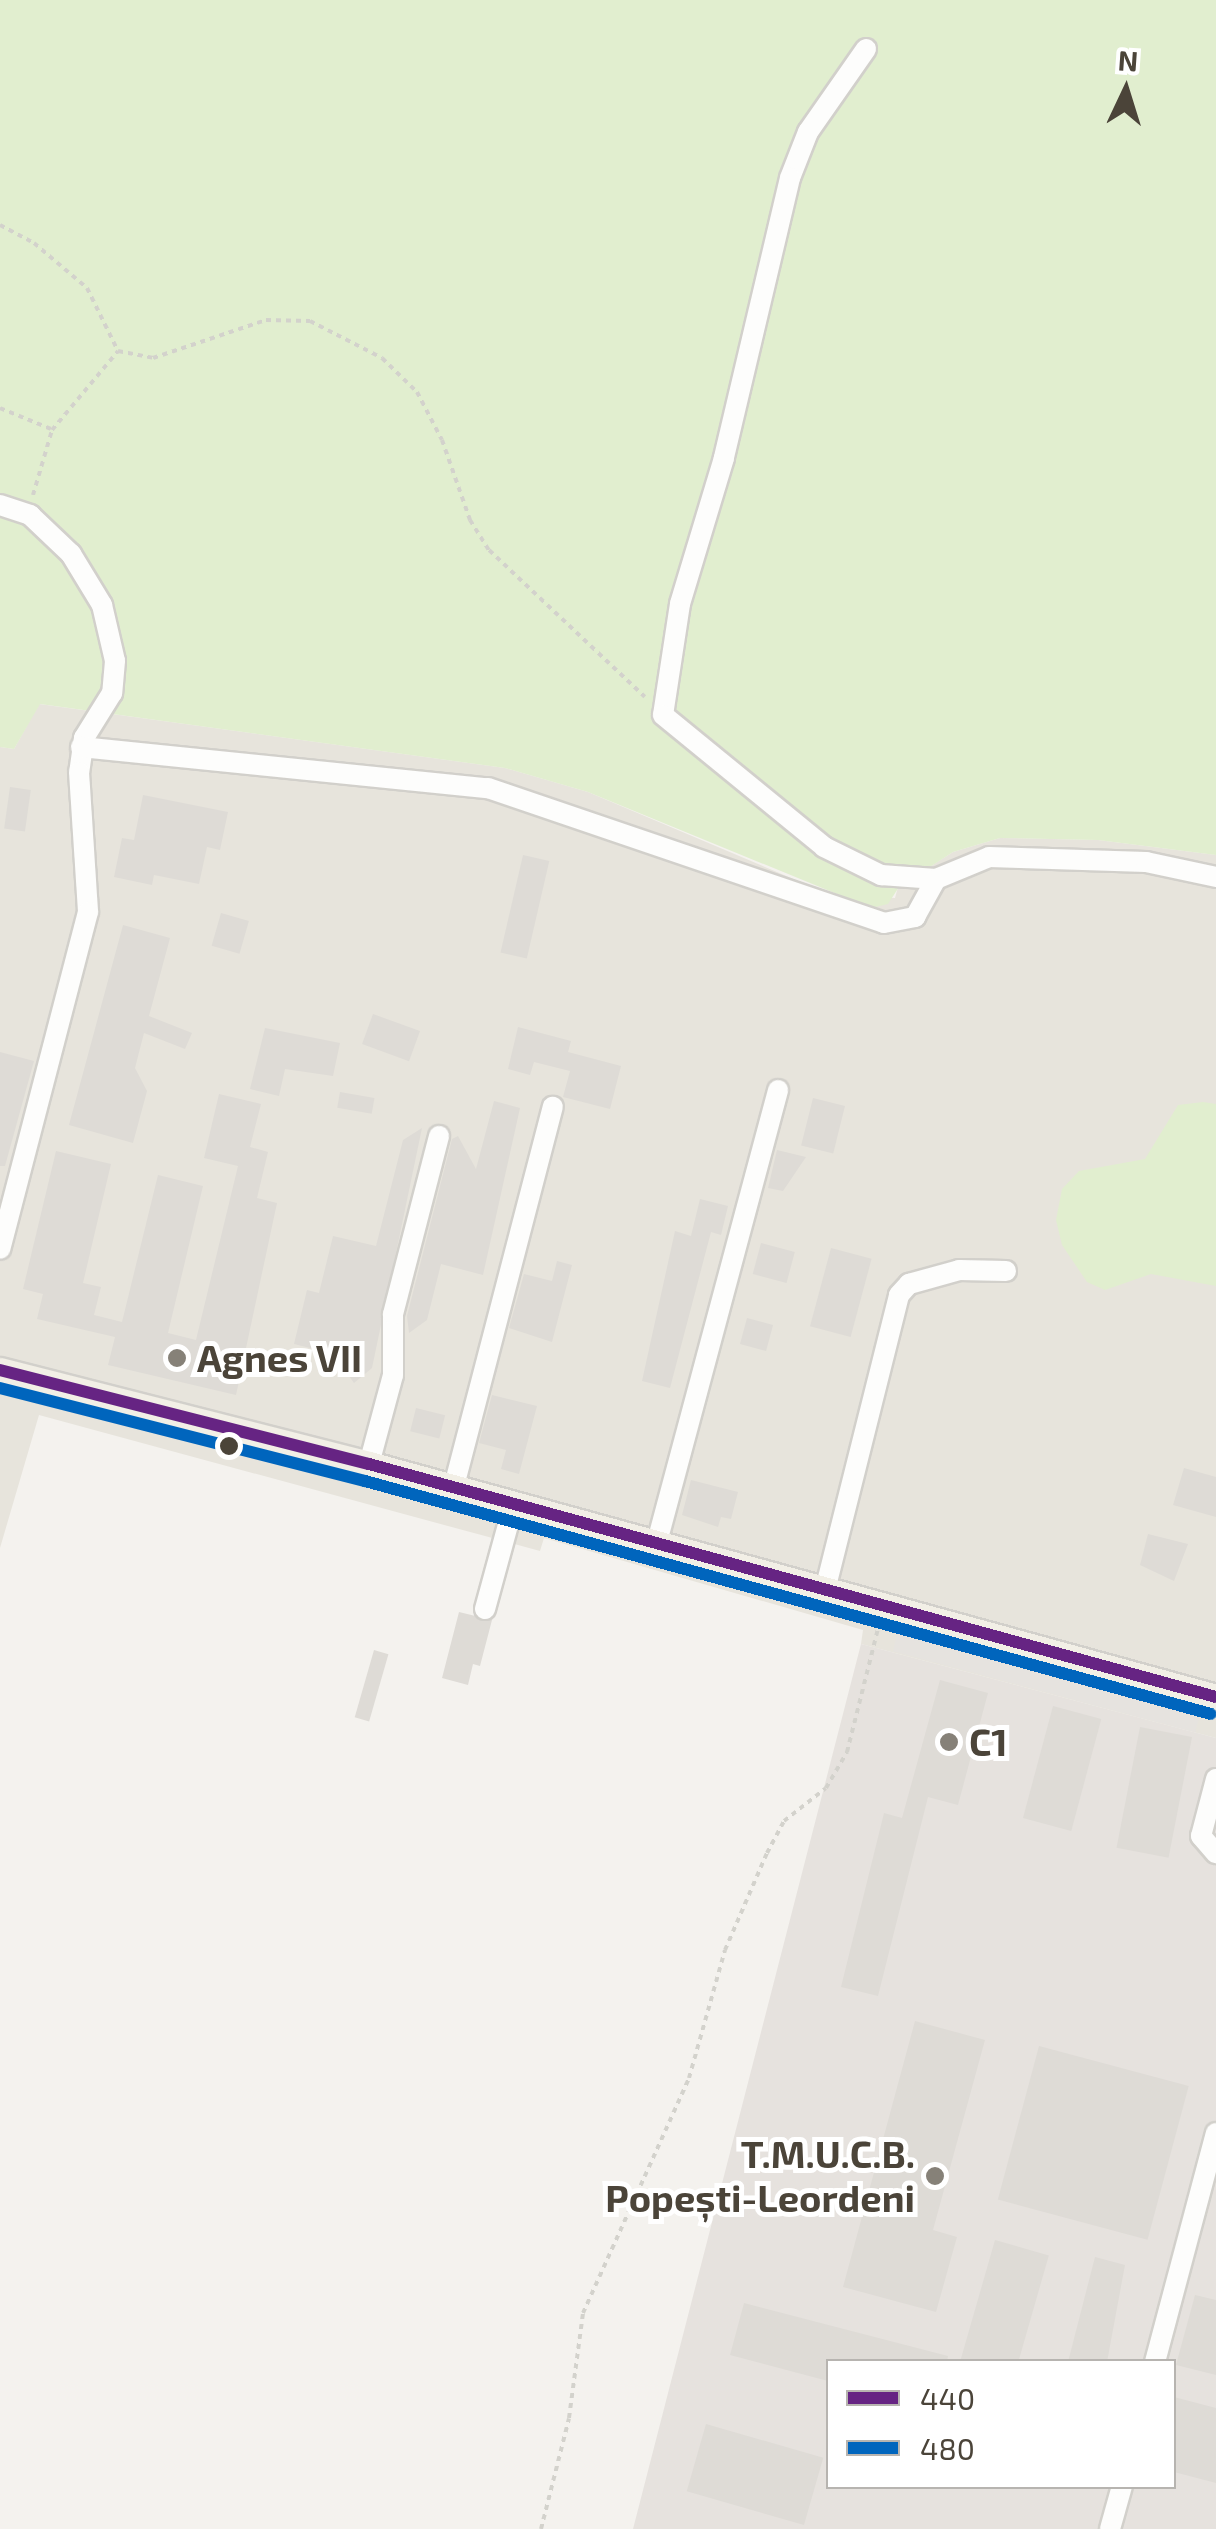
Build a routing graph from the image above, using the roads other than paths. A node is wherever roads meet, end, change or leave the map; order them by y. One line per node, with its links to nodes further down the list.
1 (866, 49): 5 (street)
2 (0, 505): 3 (street)
3 (81, 747): 5 (street); 9 (street)
4 (1216, 877): 5 (street)
5 (936, 879)
6 (778, 1090): 15 (street)
7 (553, 1107): 13 (street)
8 (439, 1136): 12 (street)
9 (0, 1249)
10 (1006, 1271): 16 (street)
11 (0, 1370): 12 (main road)
12 (369, 1464): 13 (main road)
13 (454, 1486): 14 (main road)
14 (514, 1503): 15 (main road); 17 (street)
15 (657, 1542): 16 (main road)
16 (826, 1590): 18 (main road)
17 (485, 1608)
18 (1216, 1697)
19 (1216, 1778): 20 (street)
20 (1216, 1854)
21 (1216, 2133): 22 (street)
22 (1156, 2359)
23 (1121, 2489): 24 (street)
24 (1110, 2529)

